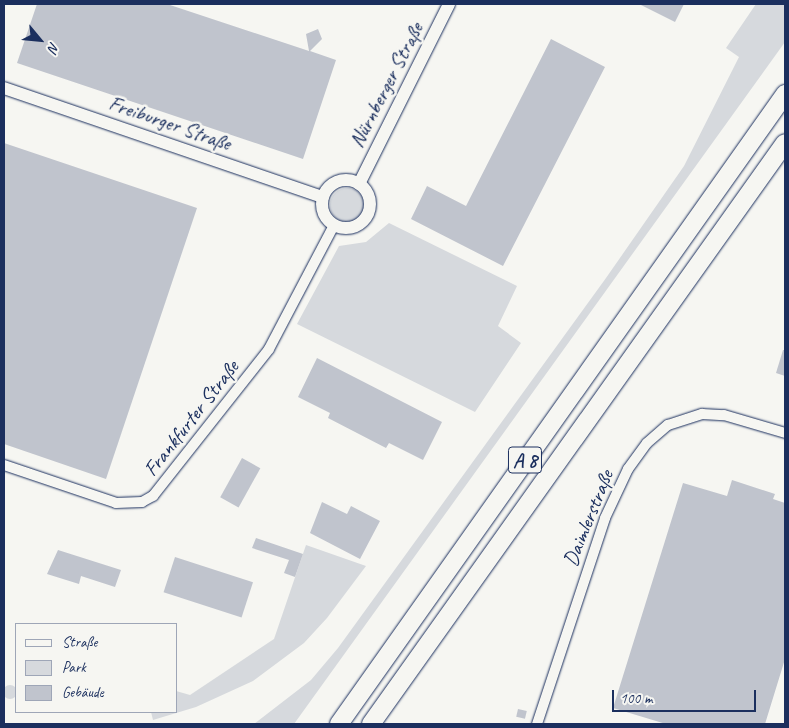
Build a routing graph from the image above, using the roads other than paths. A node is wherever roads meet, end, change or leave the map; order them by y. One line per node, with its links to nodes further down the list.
1 (449, 4): 5 (street, Nürnberger Straße)
2 (4, 88): 6 (street, Freiburger Straße)
3 (785, 94): 10 (highway, A 8)
4 (785, 142): 11 (highway, A 8)
5 (359, 184): 6 (street); 7 (street)
6 (323, 197): 7 (street)
7 (334, 225): 9 (street, Frankfurter Straße)
8 (785, 433): 12 (street, Daimlerstraße)
9 (4, 465)
10 (339, 724)
11 (371, 724)
12 (537, 724)

